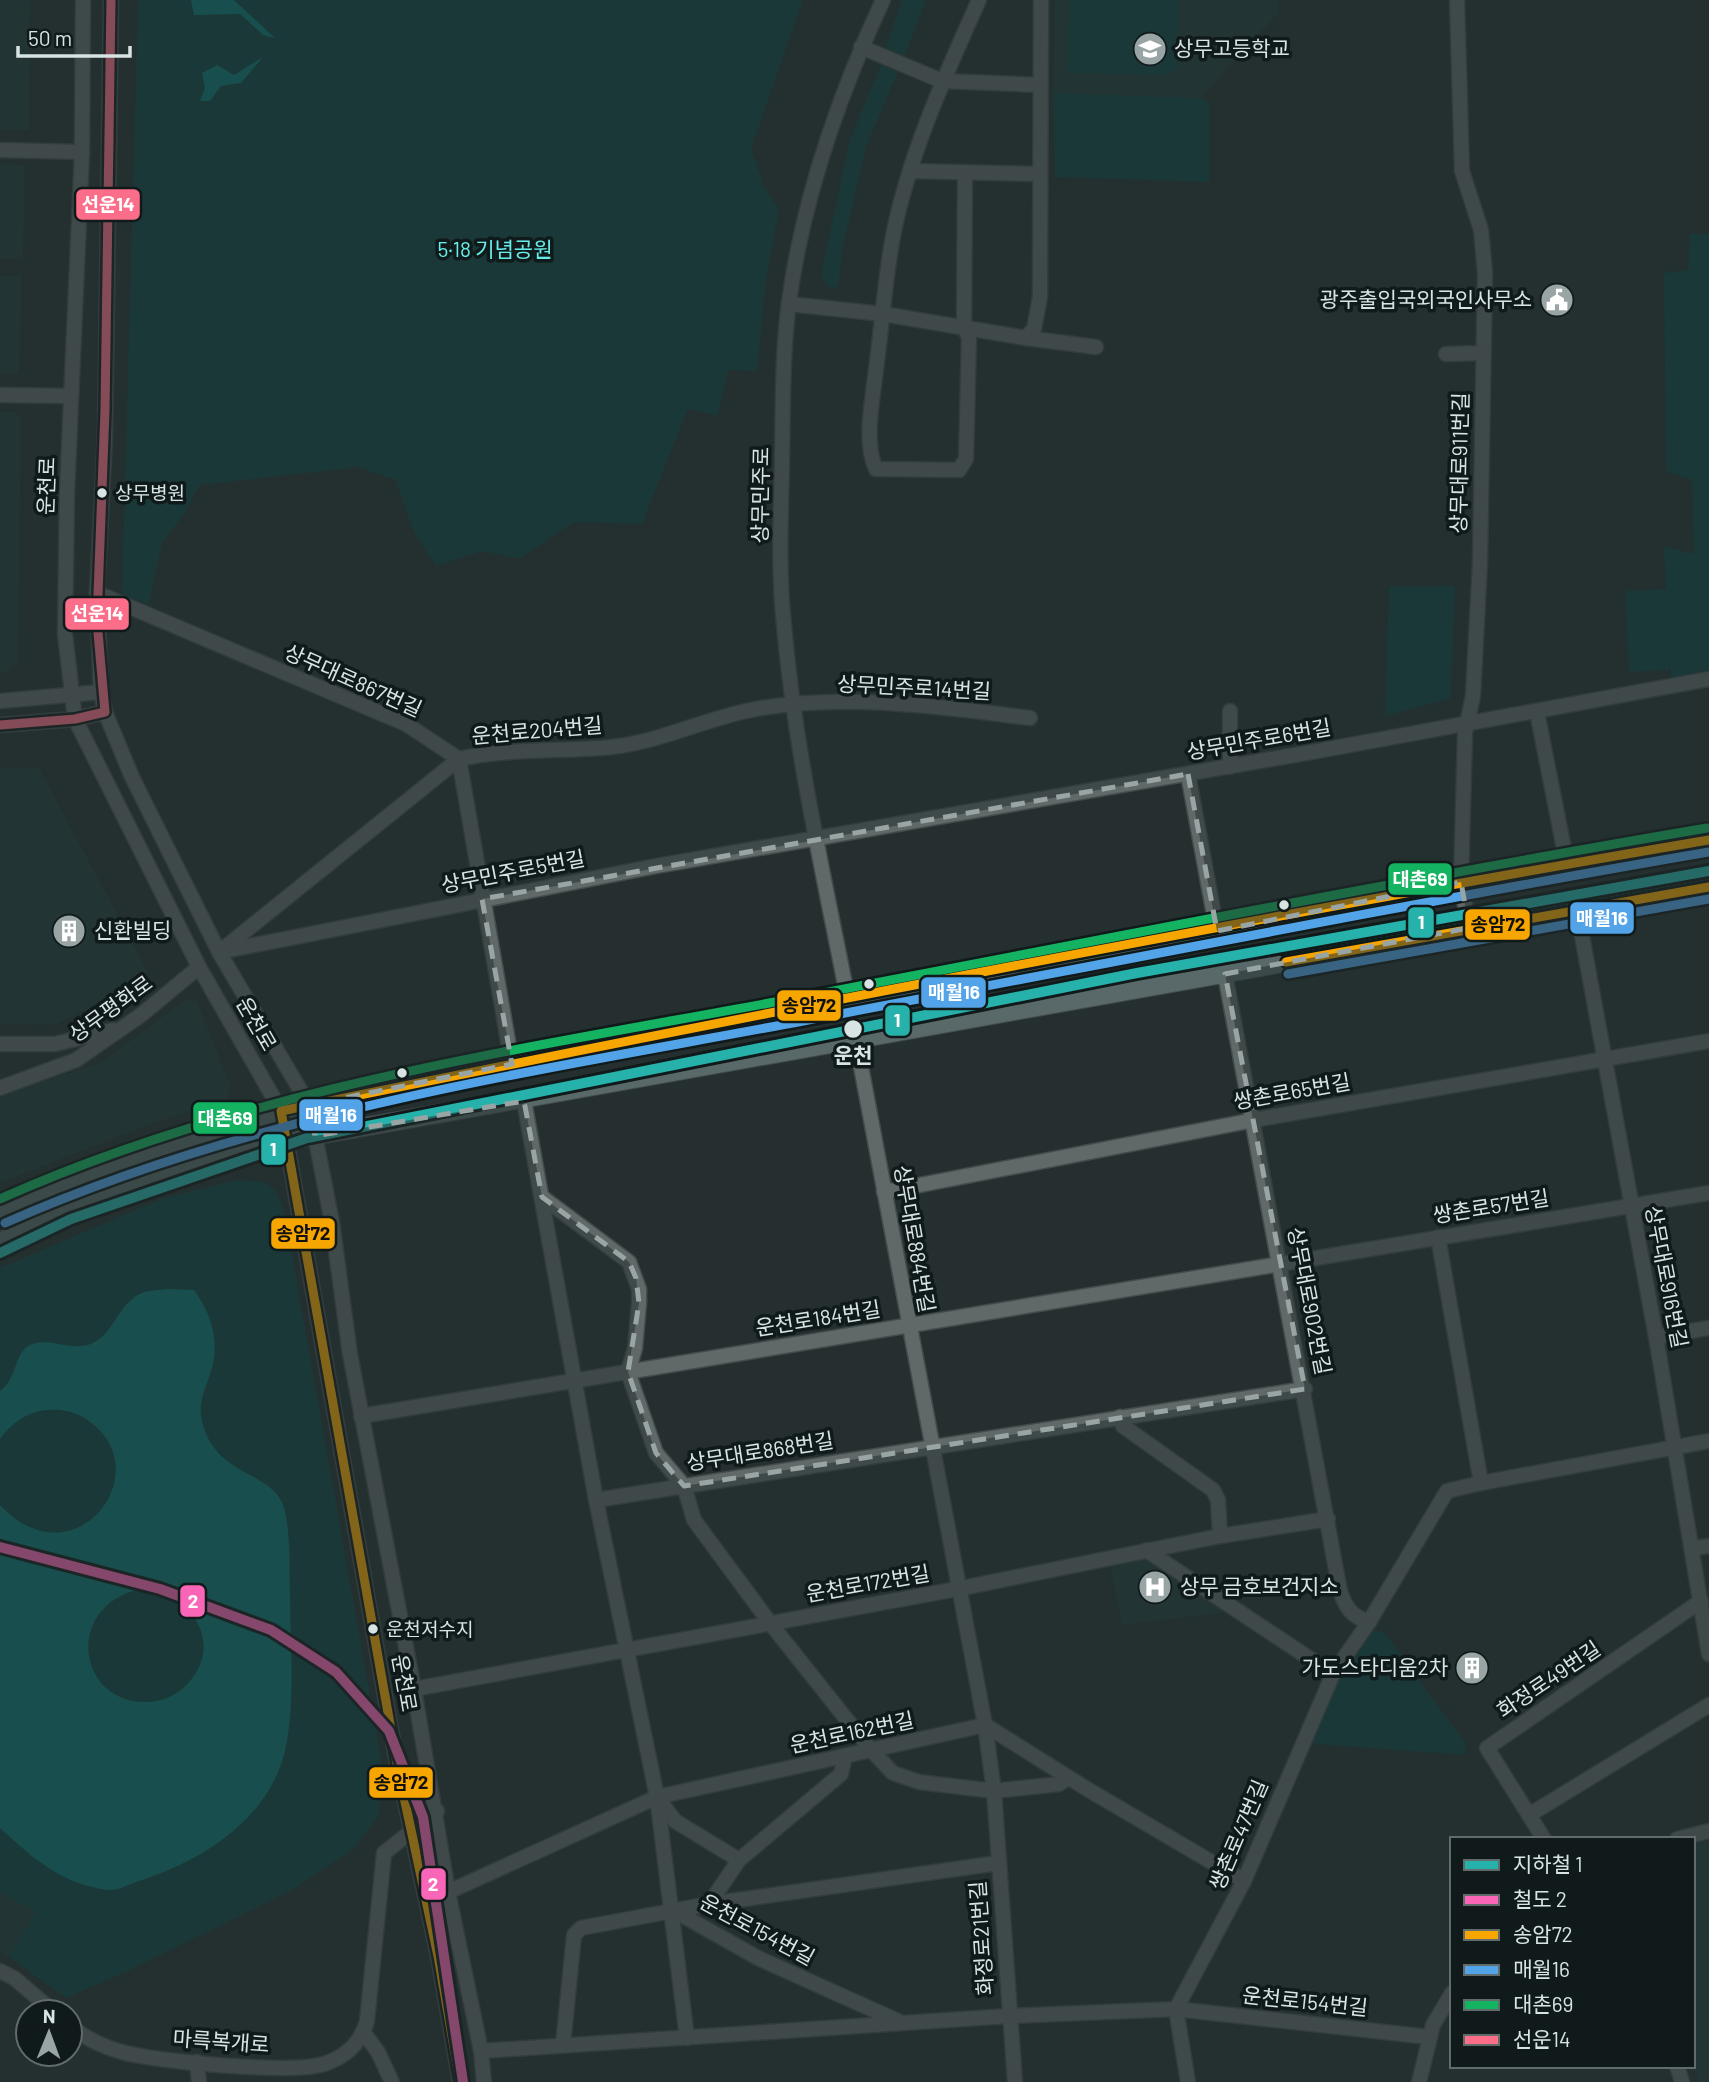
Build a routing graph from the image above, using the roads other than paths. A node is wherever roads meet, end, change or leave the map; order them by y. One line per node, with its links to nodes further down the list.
1 (83, 0): 11 (street, 운천로)
2 (111, 0): 24 (street, 운천로)
3 (883, 0): 7 (street, 상무민주로)
4 (979, 0): 8 (street)
5 (1041, 0): 9 (street)
6 (1457, 0): 20 (street, 상무대로911번길)
7 (861, 47): 8 (street); 15 (street, 상무민주로)
8 (942, 82): 9 (street); 12 (street)
9 (1040, 85): 14 (street)
10 (0, 150): 11 (street)
11 (82, 152): 23 (street, 운천로)
12 (911, 172): 13 (street); 16 (street)
13 (965, 172): 14 (street); 17 (street)
14 (1039, 174): 18 (street)
15 (789, 304): 16 (street); 29 (street, 상무민주로)
16 (883, 314): 17 (street); 17 (street)
17 (964, 328): 18 (street)
18 (1026, 338): 19 (street)
19 (1096, 347)
20 (1483, 353): 21 (street); 35 (street, 상무대로911번길)
21 (1446, 354)
22 (0, 395): 23 (street)
23 (71, 396): 27 (street, 운천로)
24 (97, 593): 26 (street, 운천로); 37 (street, 상무대로867번길)
25 (1709, 679): 32 (street, 상무민주로6번길)
26 (101, 692): 27 (street); 31 (street, 운천로)
27 (72, 696): 28 (street); 34 (street, 운천로)
28 (0, 701)
29 (795, 704): 33 (street, 상무민주로14번길); 37 (street, 운천로204번길); 40 (street, 상무민주로)
30 (1230, 711): 38 (street)
31 (105, 712): 34 (street); 49 (street, 운천로)
32 (1537, 712): 35 (street, 상무민주로6번길); 42 (street)
33 (1030, 718)
34 (75, 719): 36 (street); 50 (street, 운천로)
35 (1468, 723): 38 (street, 상무민주로6번길); 43 (street, 상무대로911번길)
36 (0, 725)
37 (459, 760): 45 (street); 49 (street, 운천로204번길)
38 (1230, 767): 39 (street, 상무민주로6번길)
39 (1188, 774): 40 (street, 상무민주로6번길); 48 (street)
40 (816, 837): 45 (street, 상무민주로5번길); 52 (street, 상무민주로)
41 (1709, 840): 42 (main road)
42 (1567, 864): 43 (main road)
43 (1461, 883): 47 (street, 상무대로911번길); 48 (main road)
44 (1709, 887): 46 (main road)
45 (482, 899): 49 (street, 상무민주로5번길); 58 (street)
46 (1577, 909): 47 (main road); 57 (street, 상무대로916번길)
47 (1469, 928): 51 (main road)
48 (1217, 931): 52 (main road)
49 (219, 952): 61 (street, 운천로)
50 (199, 967): 53 (street, 상무평화로); 62 (street, 운천로)
51 (1225, 974): 54 (main road); 63 (street, 상무대로902번길)
52 (848, 1000): 58 (main road)
53 (122, 1028): 56 (street); 59 (street, 상무평화로)
54 (856, 1040): 60 (main road); 66 (street, 상무대로884번길)
55 (1709, 1041): 57 (street, 쌍촌로65번길)
56 (0, 1044)
57 (1604, 1059): 63 (street, 쌍촌로65번길); 69 (street, 상무대로916번길)
58 (512, 1064): 61 (main road)
59 (0, 1088)
60 (524, 1101): 64 (main road); 68 (street)
61 (309, 1105): 62 (main road); 64 (street, 운천로)
62 (281, 1111): 65 (street, 운천로); 70 (main road)
63 (1254, 1120): 66 (street, 쌍촌로65번길); 73 (street, 상무대로902번길)
64 (315, 1136): 65 (main road); 80 (street, 운천로)
65 (287, 1141): 72 (main road); 111 (street, 운천로)
66 (884, 1192): 74 (street, 상무대로884번길)
67 (1709, 1194): 69 (street, 쌍촌로57번길)
68 (541, 1197): 77 (street); 78 (street)
69 (1631, 1206): 71 (street, 쌍촌로57번길); 76 (street, 상무대로916번길)
70 (0, 1212)
71 (1438, 1237): 73 (street, 쌍촌로57번길); 85 (street)
72 (0, 1242)
73 (1281, 1264): 74 (street, 운천로184번길); 79 (street, 상무대로902번길)
74 (908, 1325): 77 (street, 운천로184번길); 83 (street, 상무대로884번길)
75 (1709, 1328): 76 (street)
76 (1656, 1337): 84 (street, 상무대로916번길)
77 (628, 1372): 78 (street, 운천로184번길); 86 (street)
78 (575, 1381): 80 (street, 운천로184번길); 87 (street)
79 (1305, 1389): 81 (street); 88 (street, 상무대로902번길)
80 (361, 1416): 100 (street, 운천로)
81 (1120, 1417): 83 (street); 89 (street)
82 (1709, 1441): 84 (street, 쌍촌로47번길)
83 (930, 1446): 86 (street, 상무대로868번길); 93 (street, 상무대로884번길)
84 (1675, 1447): 85 (street, 쌍촌로47번길); 91 (street, 상무대로916번길)
85 (1481, 1483): 95 (street, 쌍촌로47번길)
86 (684, 1486): 87 (street, 상무대로868번길); 96 (street)
87 (596, 1500): 97 (street)
88 (1328, 1519): 89 (street, 운천로172번길); 95 (street, 상무대로902번길)
89 (1220, 1536): 92 (street, 운천로172번길)
90 (1709, 1545): 91 (street)
91 (1693, 1548): 94 (street, 상무대로916번길)
92 (1146, 1550): 93 (street, 운천로172번길); 99 (street)
93 (957, 1589): 96 (street, 운천로172번길); 102 (street, 상무대로884번길)
94 (1701, 1601): 98 (street, 상무대로916번길); 109 (street, 화정로49번길)
95 (1369, 1622): 99 (street, 쌍촌로47번길)
96 (770, 1623): 97 (street, 운천로172번길); 103 (street)
97 (625, 1649): 100 (street, 운천로172번길); 107 (street)
98 (1709, 1654)
99 (1333, 1674): 116 (street, 쌍촌로47번길)
100 (414, 1689): 108 (street, 운천로)
101 (1709, 1705): 109 (street)
102 (985, 1725): 103 (street, 운천로162번길); 105 (street); 106 (street, 화정로21번길)
103 (871, 1750): 104 (street, 운천로162번길); 106 (street)
104 (845, 1756): 107 (street, 운천로162번길); 114 (street)
105 (1068, 1778): 106 (street); 116 (street)
106 (994, 1791): 115 (street, 화정로21번길)
107 (657, 1797): 114 (street); 117 (street, 운천로162번길); 119 (street)
108 (436, 1811): 111 (street); 117 (street, 운천로)
109 (1529, 1815): 112 (street, 화정로49번길)
110 (1709, 1831): 113 (street)
111 (411, 1832): 126 (street); 135 (street, 운천로)
112 (1543, 1837)
113 (1685, 1837)
114 (739, 1860): 118 (street)
115 (998, 1863): 118 (street); 124 (street, 화정로21번길)
116 (1244, 1881): 123 (street, 쌍촌로47번길)
117 (448, 1892): 131 (street, 운천로)
118 (709, 1904): 119 (street)
119 (673, 1910): 125 (street, 운천로154번길); 129 (street); 130 (street, 운천로154번길)
120 (0, 1970): 122 (street)
121 (1450, 1997): 128 (street)
122 (38, 1998)
123 (1176, 2008): 124 (street, 운천로154번길); 128 (street, 운천로154번길); 138 (street)
124 (1009, 2016): 125 (street, 운천로154번길); 137 (street, 화정로21번길)
125 (903, 2024): 129 (street, 운천로154번길)
126 (364, 2033): 132 (street, 마륵복개로); 134 (street)
127 (84, 2034): 132 (street, 마륵복개로)
128 (1429, 2037): 139 (street)
129 (687, 2038): 130 (street, 운천로154번길)
130 (563, 2045): 131 (street, 운천로154번길)
131 (481, 2051): 136 (street, 운천로)
132 (197, 2062): 133 (street)
133 (199, 2082)
134 (392, 2082)
135 (460, 2082)
136 (484, 2082)
137 (1015, 2082)
138 (1188, 2082)
139 (1419, 2082)

